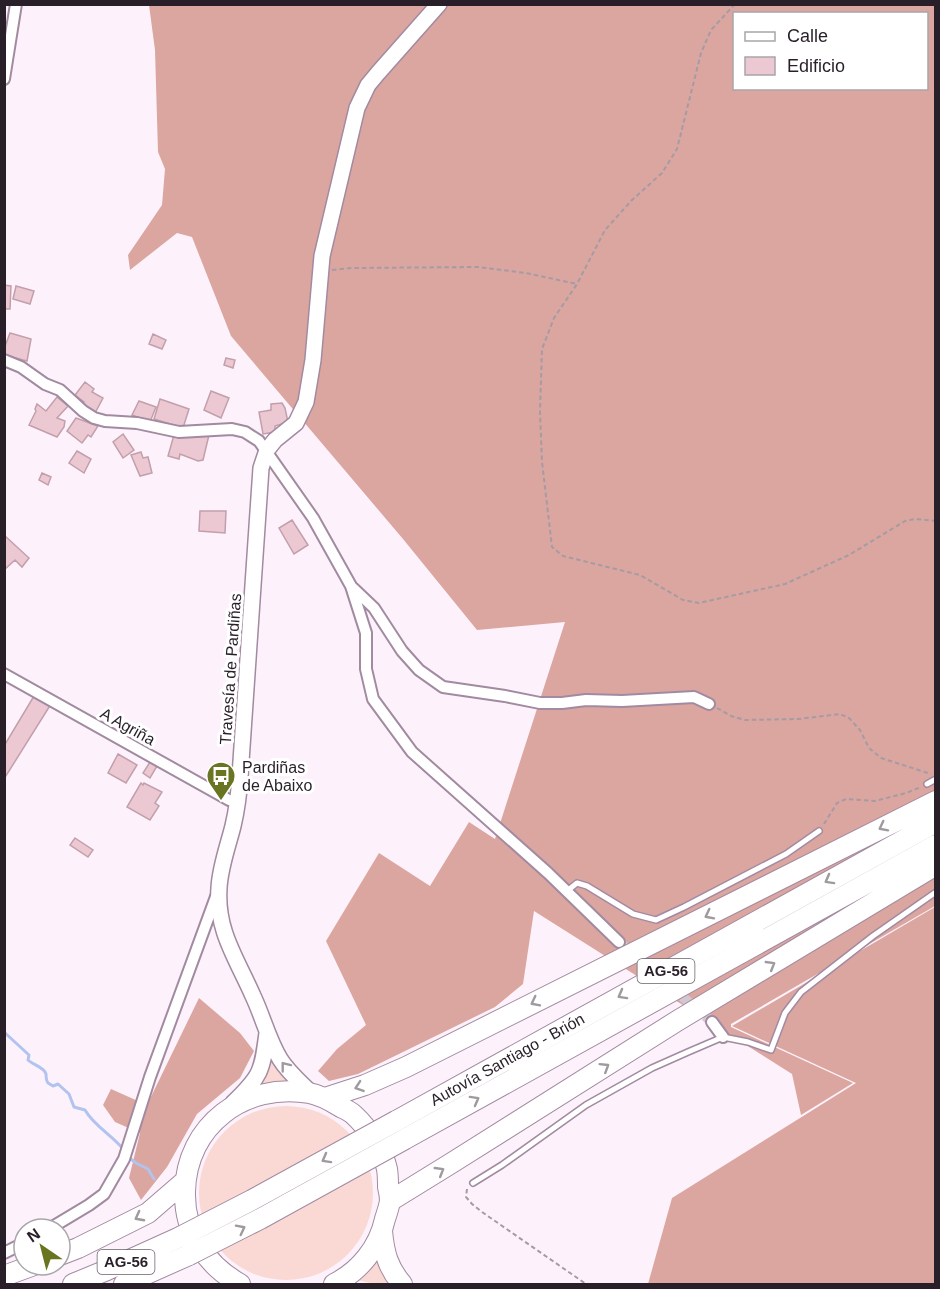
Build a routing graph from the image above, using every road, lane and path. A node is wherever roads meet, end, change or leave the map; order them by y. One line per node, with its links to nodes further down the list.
1 (16, 4): 4 (street)
2 (439, 4): 5 (street)
3 (735, 4): 6 (path)
4 (4, 79)
5 (320, 271): 6 (path); 8 (street)
6 (577, 284): 9 (path)
7 (4, 360): 8 (street)
8 (267, 450): 10 (street); 15 (street, Travesía de Pardiñas)
9 (936, 521)
10 (351, 586): 12 (street); 21 (street)
11 (4, 674): 15 (street, A Agriña)
12 (709, 704): 13 (path)
13 (936, 778): 14 (lane)
14 (931, 793): 17 (path); 27 (highway, one-way to 27)
15 (237, 802): 20 (street, Travesía de Pardiñas)
16 (936, 822): 34 (highway, Autovía Santiago - Brión / AG-56, one-way to 34, bridge)
17 (819, 831): 21 (lane)
18 (936, 845): 34 (highway, Autovía Santiago - Brión / AG-56, one-way to 18, bridge)
19 (936, 865): 31 (highway, one-way to 19)
20 (219, 890): 25 (street, Travesía de Pardiñas); 32 (street)
21 (567, 891): 23 (street)
22 (936, 892): 26 (lane)
23 (619, 942)
24 (712, 1022): 26 (street)
25 (267, 1033): 27 (street, Travesía de Pardiñas, one-way to 25); 28 (street)
26 (723, 1037): 30 (lane)
27 (318, 1095): 28 (highway); 31 (highway)
28 (223, 1113): 29 (highway)
29 (185, 1181): 35 (highway, one-way to 35); 38 (highway)
30 (473, 1183): 41 (path)
31 (390, 1201): 33 (highway)
32 (69, 1217)
33 (382, 1232): 39 (highway); 40 (highway)
34 (184, 1246): 36 (highway, Autovía Santiago - Brión / AG-56); 37 (highway, Autovía Santiago - Brión / AG-56)
35 (72, 1250)
36 (73, 1284)
37 (124, 1284)
38 (240, 1284)
39 (337, 1284)
40 (402, 1284)
41 (586, 1284)

